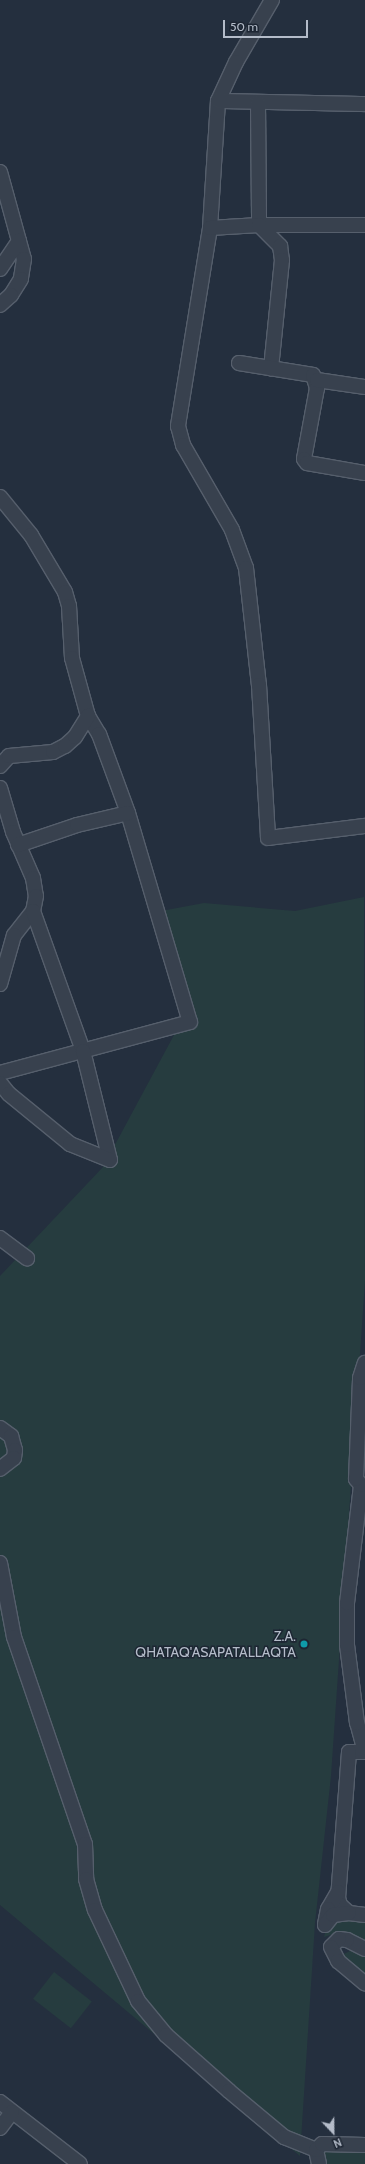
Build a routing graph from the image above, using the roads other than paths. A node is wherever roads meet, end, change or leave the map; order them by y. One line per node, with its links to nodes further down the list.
1 (272, 0): 2 (street)
2 (218, 101): 3 (street); 8 (street)
3 (258, 102): 4 (street); 6 (street)
4 (365, 104)
5 (0, 172): 9 (street)
6 (259, 225): 7 (street); 8 (street); 13 (street)
7 (365, 225)
8 (210, 228): 22 (street)
9 (19, 241): 10 (street); 11 (street)
10 (0, 269)
11 (0, 305)
12 (239, 363): 13 (street)
13 (271, 368): 14 (street)
14 (317, 380): 15 (street); 16 (street)
15 (365, 387)
16 (365, 473)
17 (0, 498): 18 (street)
18 (88, 716): 19 (street); 21 (street)
19 (0, 766)
20 (0, 788): 23 (street)
21 (128, 813): 23 (street); 26 (street)
22 (365, 826)
23 (18, 844): 24 (street)
24 (33, 911): 25 (street); 26 (street)
25 (0, 984)
26 (83, 1051): 27 (street); 28 (street)
27 (0, 1073)
28 (0, 1083)
29 (0, 1238): 30 (street)
30 (27, 1258)
31 (365, 1363): 34 (street)
32 (0, 1428): 33 (street)
33 (0, 1469)
34 (363, 1486): 36 (street)
35 (0, 1563): 46 (street)
36 (365, 1752): 37 (street)
37 (338, 1892): 38 (street); 38 (street)
38 (349, 1913): 39 (street)
39 (365, 1915)
40 (365, 1949): 41 (street)
41 (365, 1984)
42 (0, 2102): 43 (street)
43 (12, 2112): 44 (street); 47 (street)
44 (0, 2128)
45 (365, 2146): 46 (street)
46 (317, 2157)
47 (76, 2163)

